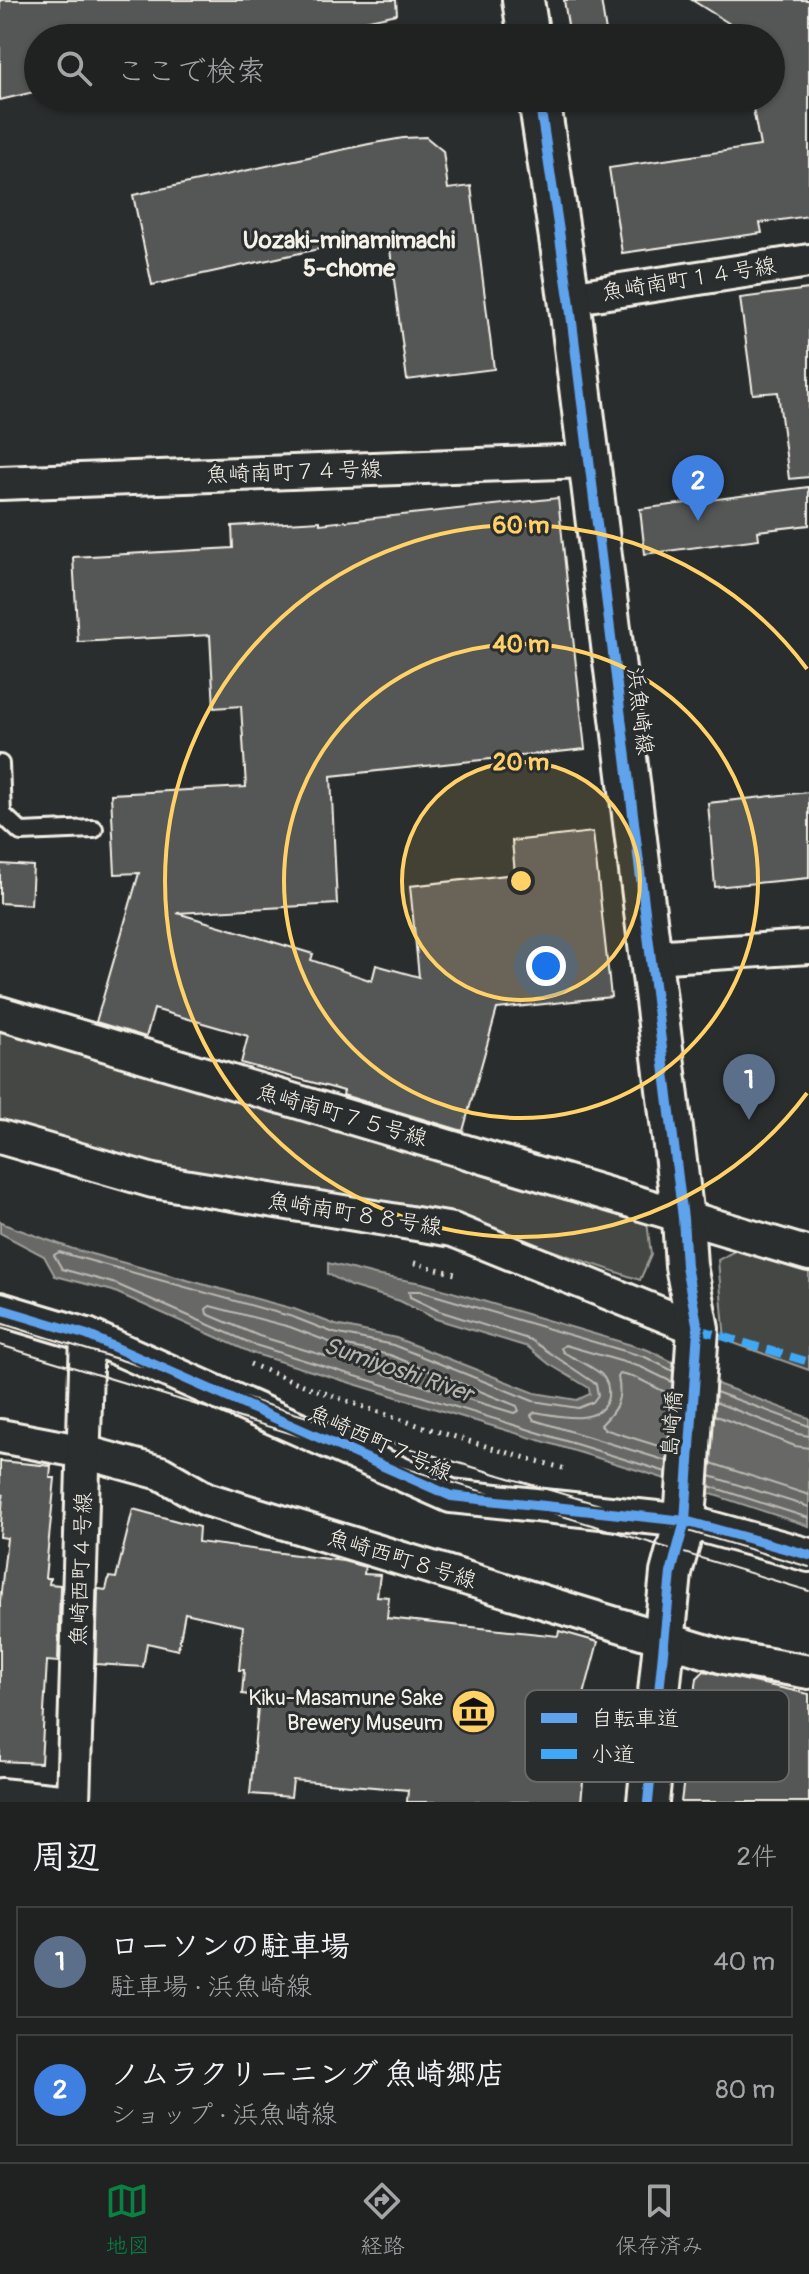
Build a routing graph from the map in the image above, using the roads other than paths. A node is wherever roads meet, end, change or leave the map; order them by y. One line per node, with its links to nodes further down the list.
1 (523, 0): 2 (street)
2 (527, 24)
3 (541, 112): 5 (street, 浜魚崎線)
4 (809, 261): 5 (street, 魚崎南町１４号線)
5 (569, 298): 6 (street, 浜魚崎線)
6 (588, 461): 7 (street, 魚崎南町７４号線); 11 (street, 浜魚崎線)
7 (0, 483)
8 (0, 764): 9 (lane)
9 (94, 829)
10 (809, 947): 11 (street)
11 (651, 957): 14 (street, 浜魚崎線)
12 (0, 1013): 14 (street, 魚崎南町７５号線)
13 (0, 1137): 17 (street, 魚崎南町８８号線)
14 (683, 1218): 15 (street, 魚崎南町７５号線); 17 (street, 浜魚崎線)
15 (809, 1254)
16 (0, 1309): 18 (street, 魚崎西町７号線)
17 (698, 1329): 21 (street, 島崎橋)
18 (87, 1335): 20 (street, 魚崎西町４号線); 21 (street, 魚崎西町７号線)
19 (0, 1436): 20 (street, 魚崎西町８号線)
20 (84, 1452): 23 (street, 魚崎西町８号線); 28 (street, 魚崎西町４号線)
21 (685, 1521): 22 (street, 魚崎西町７号線); 23 (street, 島崎橋)
22 (809, 1555)
23 (666, 1640): 24 (street, 魚崎西町８号線); 25 (street, 島崎橋)
24 (809, 1672)
25 (660, 1690)
26 (650, 1782): 29 (street, 島崎橋)
27 (0, 1795): 28 (street)
28 (72, 1802)
29 (648, 1802)

